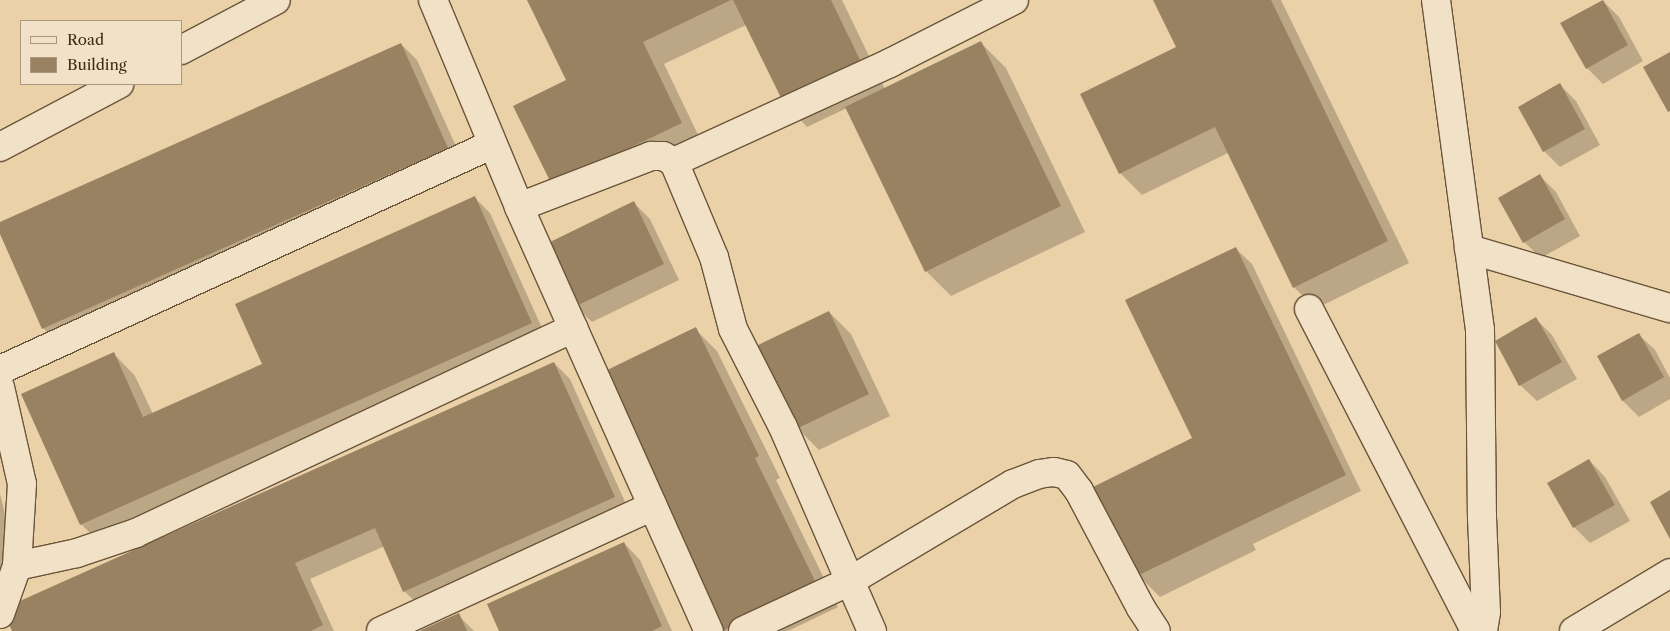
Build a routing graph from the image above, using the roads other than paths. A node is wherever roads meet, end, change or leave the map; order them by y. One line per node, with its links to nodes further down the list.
1 (274, 0): 5 (street)
2 (433, 0): 7 (street)
3 (1014, 0): 9 (street)
4 (1436, 0): 11 (street)
5 (182, 49)
6 (117, 85): 8 (street)
7 (493, 144): 10 (street); 15 (street)
8 (0, 147)
9 (674, 162): 10 (street); 20 (street)
10 (518, 207): 14 (street)
11 (1469, 249): 12 (street); 28 (street)
12 (1670, 308)
13 (1309, 309): 27 (street)
14 (573, 328): 17 (street); 18 (street)
15 (0, 370)
16 (0, 387): 18 (street)
17 (653, 506): 22 (street); 23 (street)
18 (16, 566): 21 (street)
19 (1670, 573): 29 (street)
20 (850, 581): 24 (street); 25 (street); 26 (street)
21 (0, 614)
22 (382, 631)
23 (709, 631)
24 (743, 631)
25 (872, 631)
26 (1156, 631)
27 (1475, 631)
28 (1483, 631)
29 (1574, 631)

